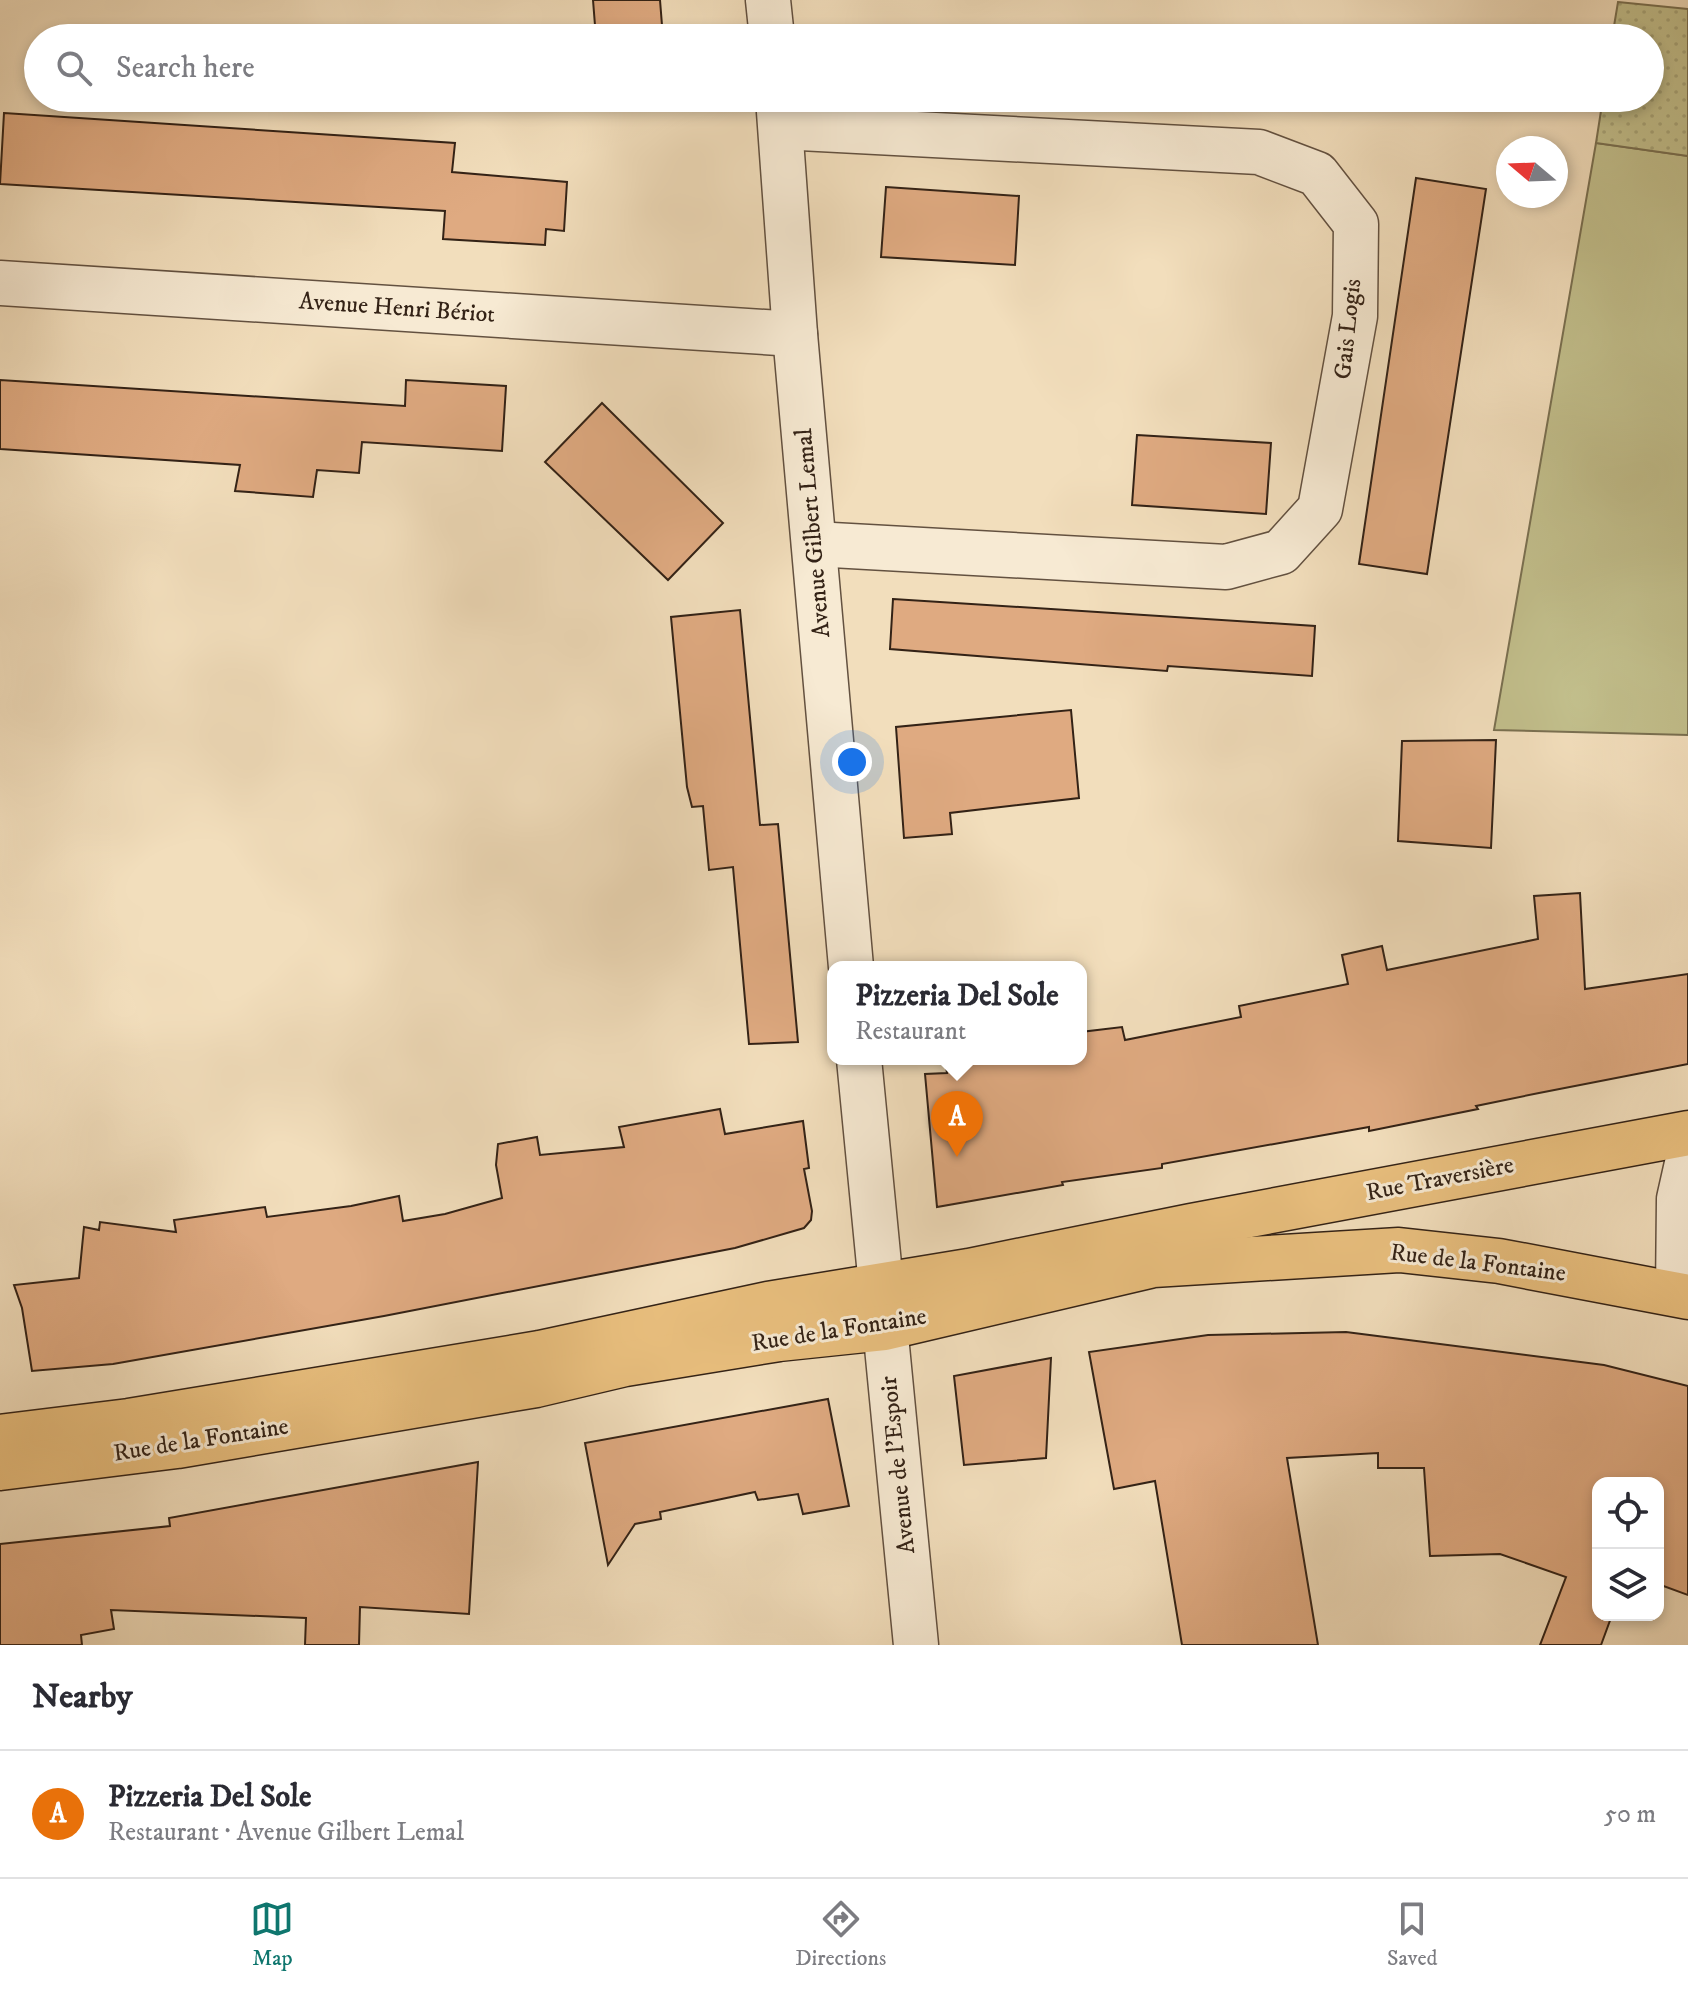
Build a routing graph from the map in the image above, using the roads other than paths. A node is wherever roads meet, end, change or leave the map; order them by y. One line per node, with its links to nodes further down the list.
1 (768, 0): 2 (street)
2 (771, 24)
3 (780, 112): 5 (street, Avenue Gilbert Lemal); 6 (street, Gais Logis)
4 (0, 283): 5 (street, Avenue Henri Bériot)
5 (795, 334): 6 (street, Avenue Gilbert Lemal)
6 (814, 544): 7 (street, Avenue Gilbert Lemal)
7 (850, 961)
8 (860, 1065): 12 (street)
9 (1688, 1133): 11 (main road, Rue Traversière)
10 (1688, 1159): 13 (street, Rue de la Fontaine)
11 (1191, 1226): 12 (main road, Rue de la Fontaine)
12 (882, 1285): 14 (street, Avenue de l'Espoir); 15 (main road, Rue de la Fontaine)
13 (1683, 1296): 14 (main road, Rue de la Fontaine)
14 (884, 1328): 16 (main road, Rue de la Fontaine); 17 (street, Avenue de l'Espoir)
15 (0, 1437)
16 (0, 1468)
17 (916, 1645)

